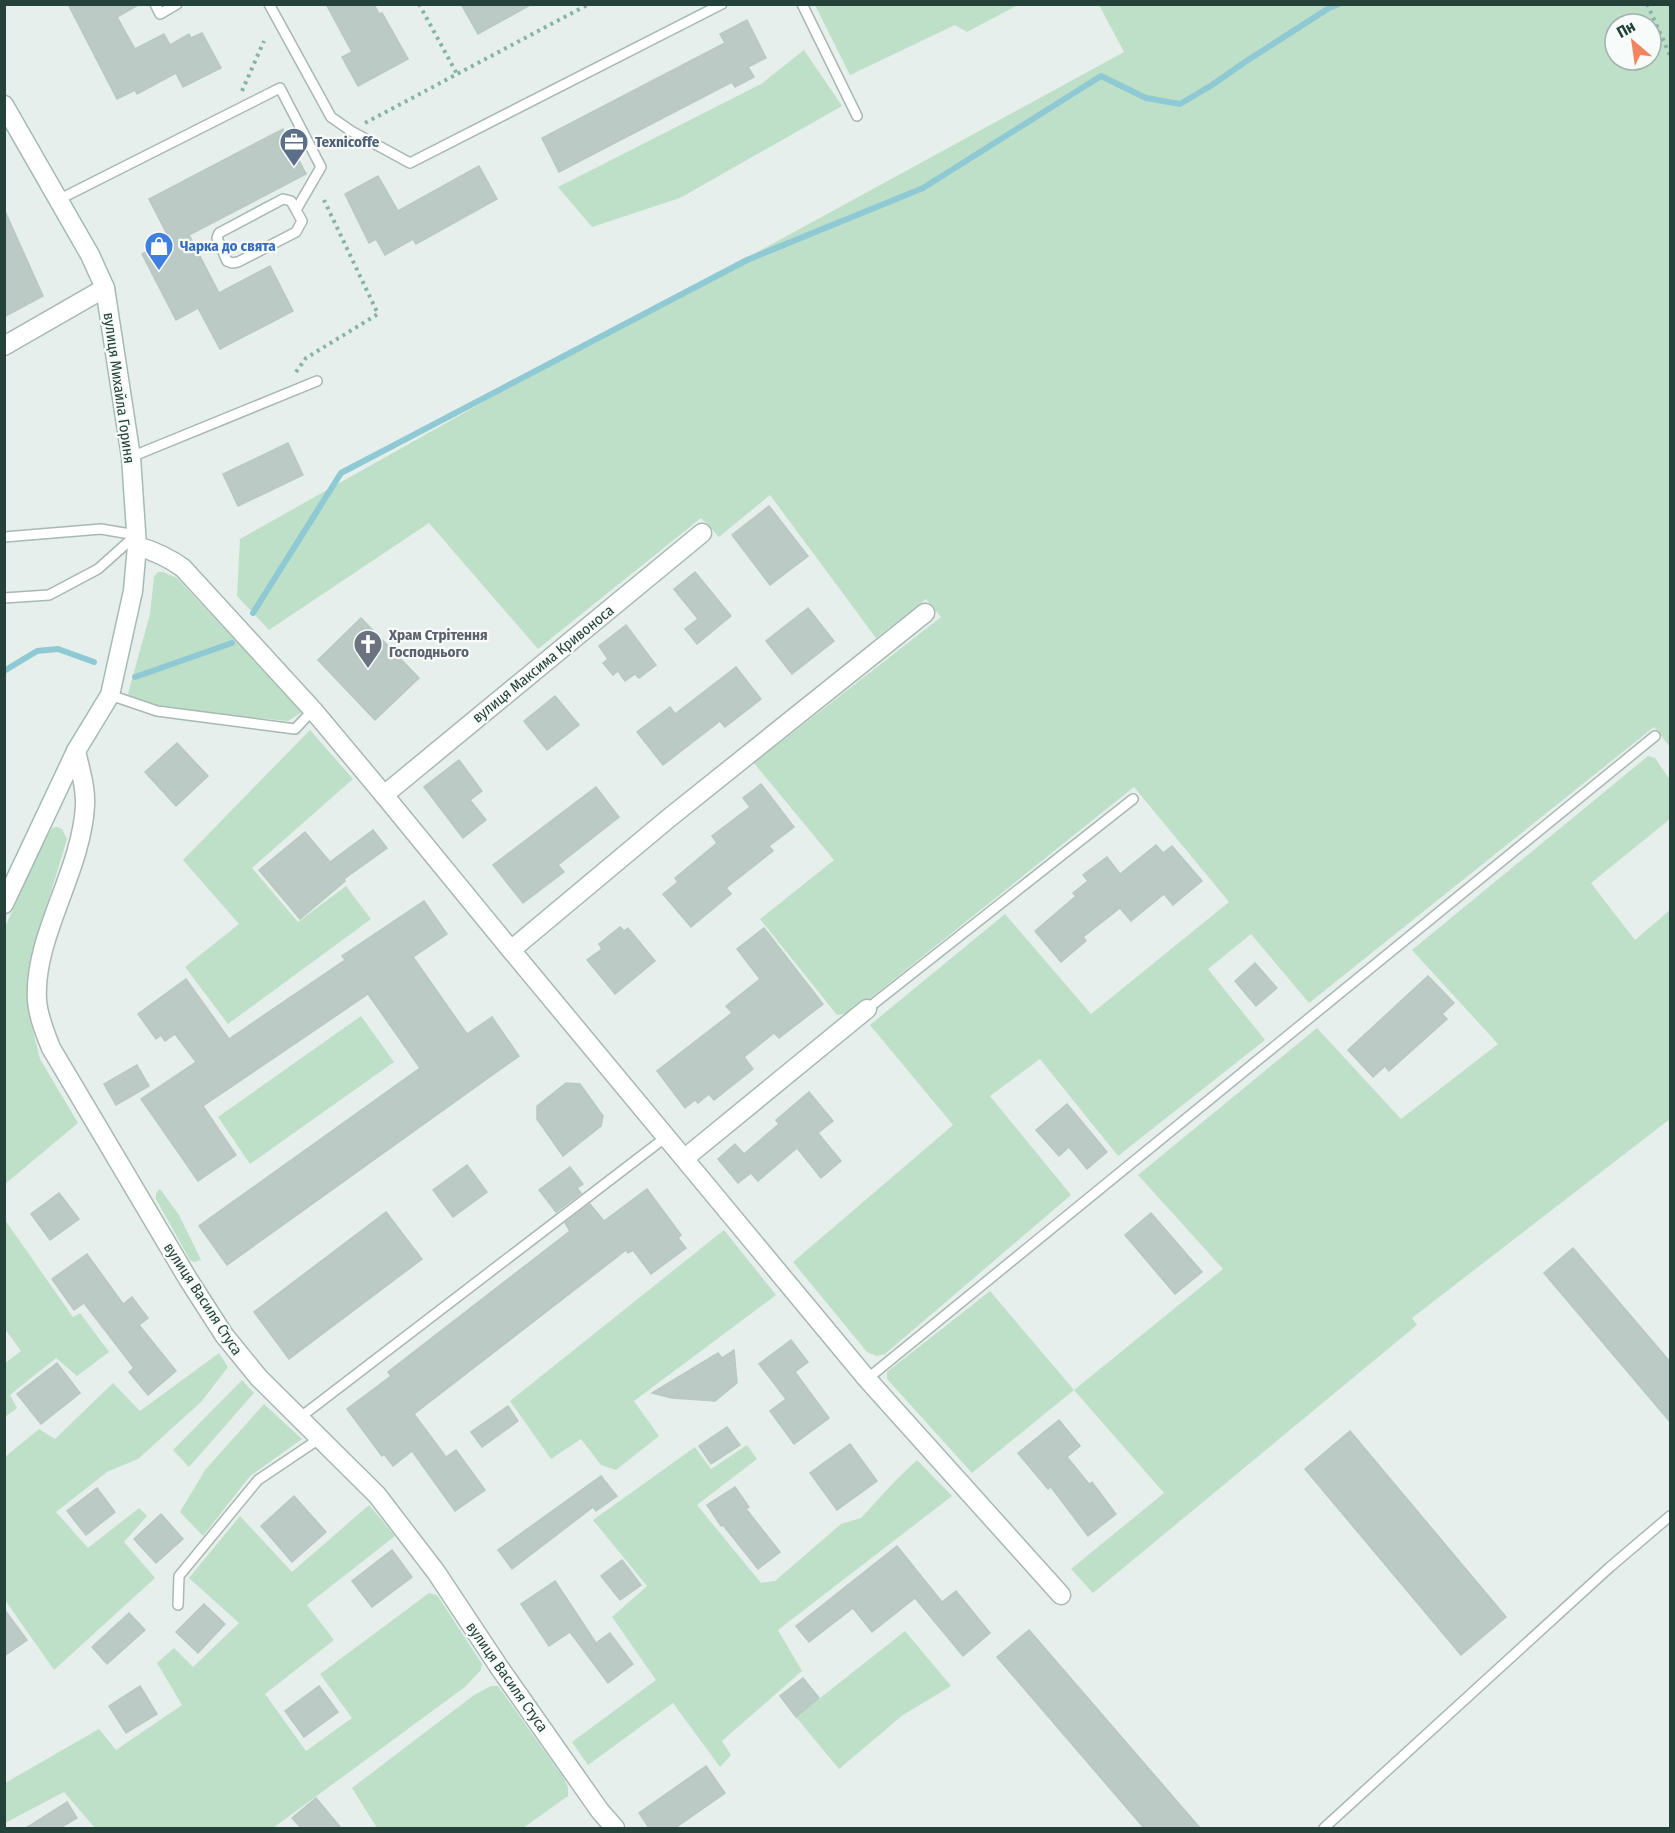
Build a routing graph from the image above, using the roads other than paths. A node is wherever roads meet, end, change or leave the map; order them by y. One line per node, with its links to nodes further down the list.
1 (155, 4): 2 (lane)
2 (177, 4)
3 (269, 4): 4 (lane)
4 (722, 4)
5 (802, 4): 7 (lane)
6 (4, 105): 8 (street, вулиця Михайла Гориня)
7 (857, 116)
8 (58, 200): 9 (lane); 10 (street, вулиця Михайла Гориня)
9 (296, 210): 9 (lane)
10 (105, 288): 11 (street); 13 (street, вулиця Михайла Гориня)
11 (4, 346)
12 (317, 381): 13 (lane)
13 (131, 457): 16 (street, вулиця Михайла Гориня)
14 (702, 533): 23 (street, вулиця Максима Кривоноса)
15 (4, 537): 16 (lane)
16 (136, 541): 17 (lane); 19 (street, вулиця Михайла Гориня); 20 (street)
17 (4, 598)
18 (925, 613): 26 (street)
19 (110, 695): 20 (lane); 22 (street, вулиця Михайла Гориня)
20 (313, 710): 23 (street)
21 (1655, 736): 30 (lane)
22 (76, 751): 25 (street, вулиця Михайла Гориня); 31 (street, вулиця Василя Стуса)
23 (384, 795): 26 (street)
24 (1133, 799): 27 (lane)
25 (4, 904)
26 (511, 950): 28 (street)
27 (867, 1009): 29 (street)
28 (666, 1137): 29 (street); 31 (lane)
29 (685, 1158): 30 (street)
30 (867, 1379): 34 (street)
31 (298, 1419): 32 (street, вулиця Василя Стуса)
32 (319, 1439): 35 (lane); 36 (street, вулиця Василя Стуса)
33 (1671, 1516): 37 (lane)
34 (1061, 1594)
35 (178, 1605)
36 (615, 1828)
37 (1324, 1828)

